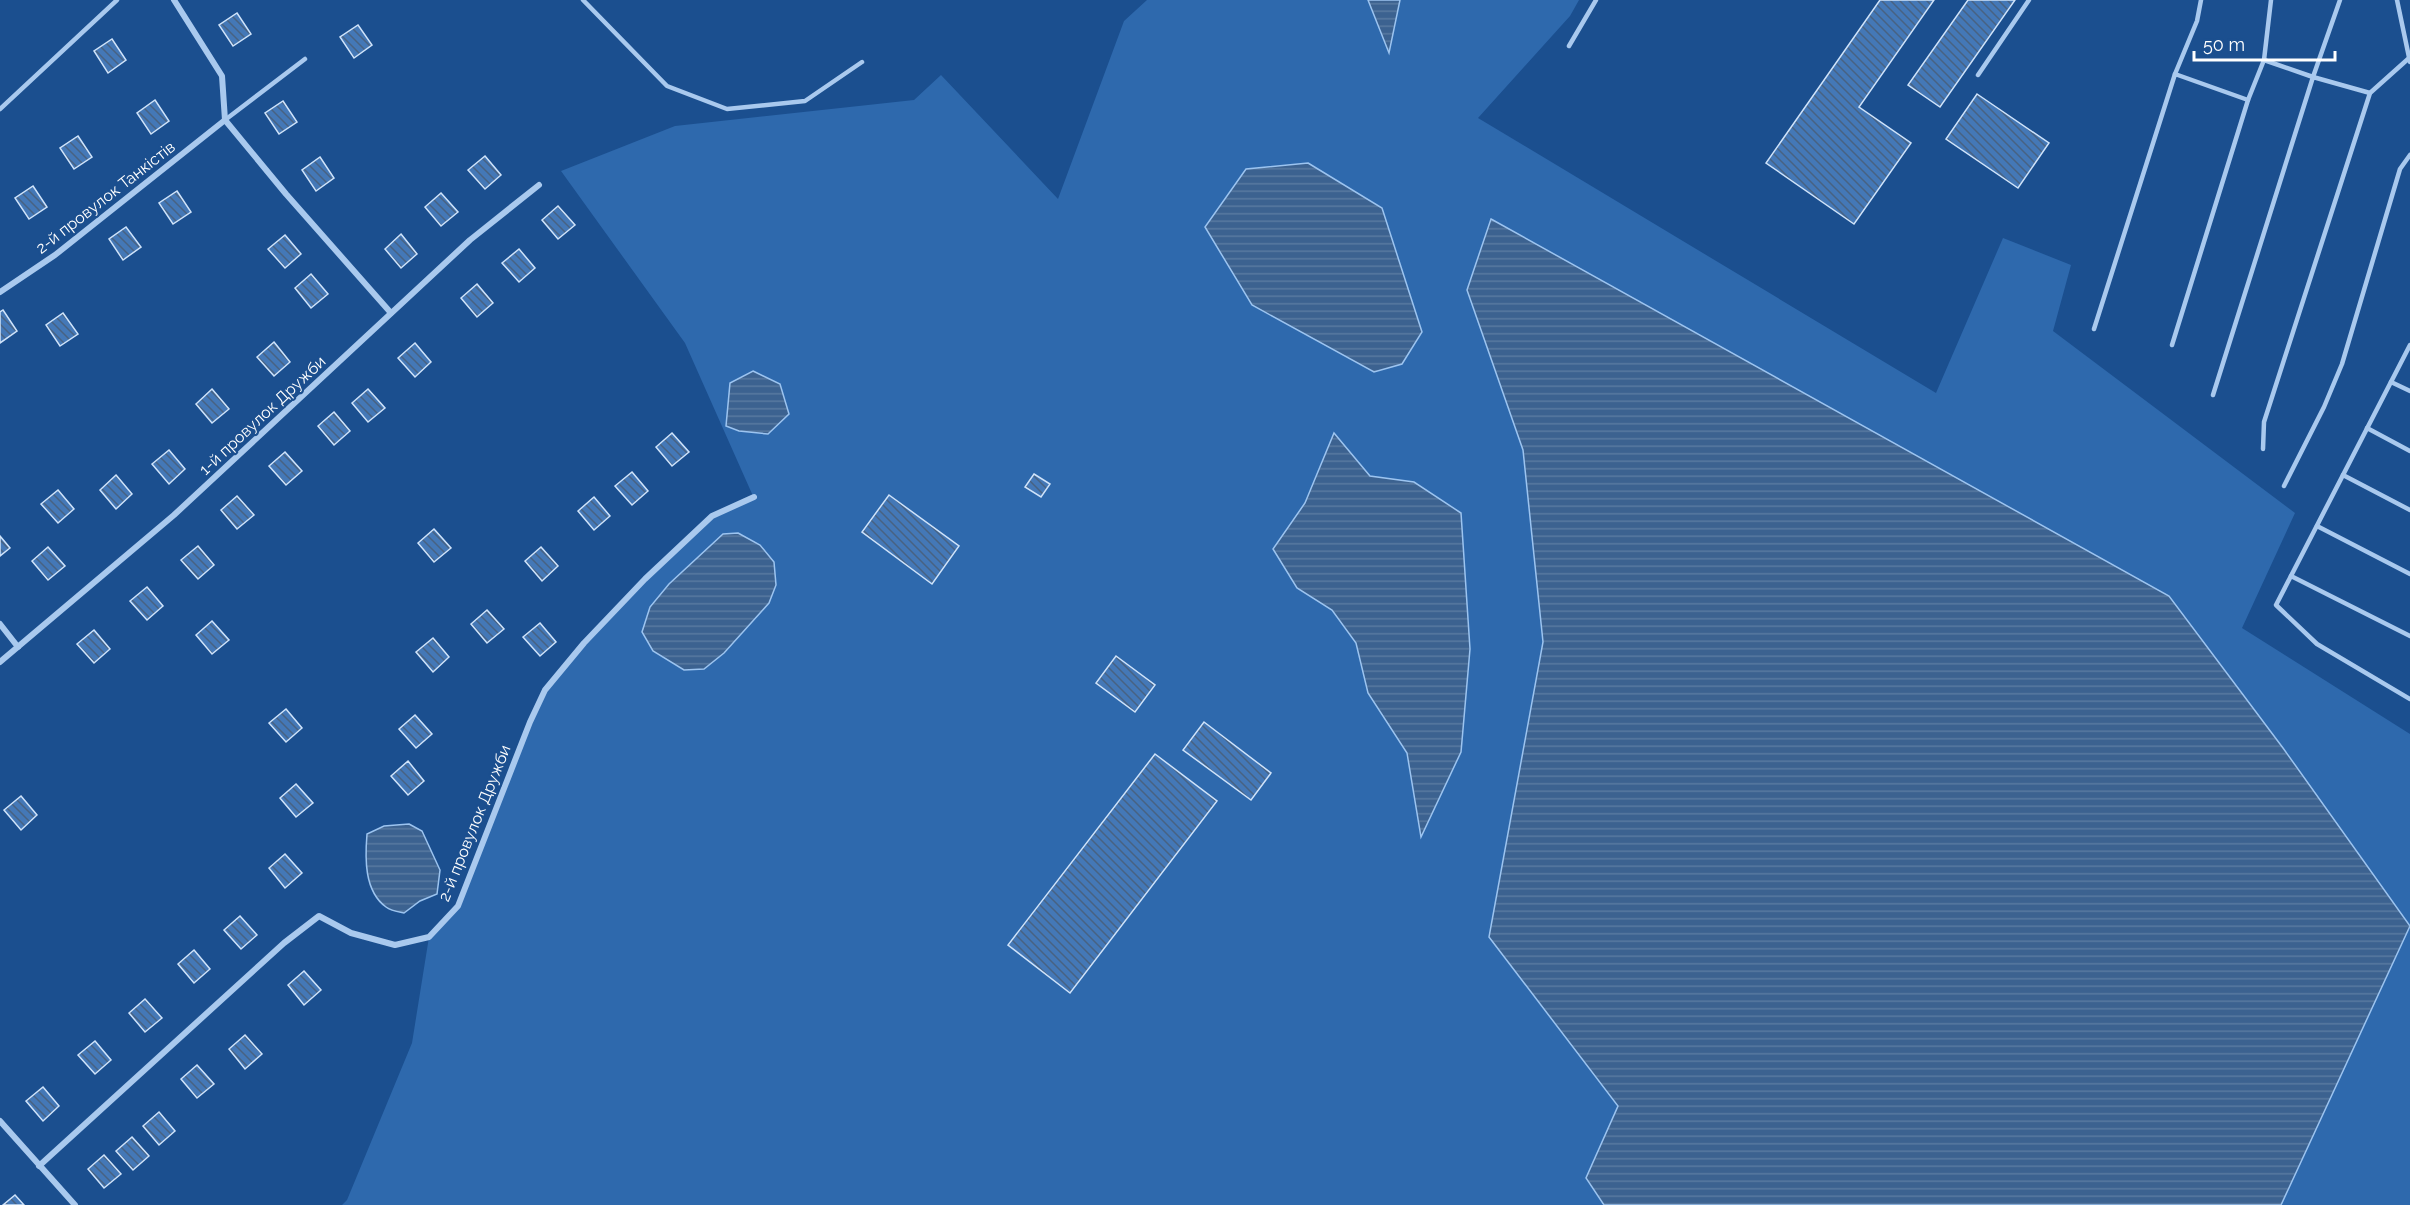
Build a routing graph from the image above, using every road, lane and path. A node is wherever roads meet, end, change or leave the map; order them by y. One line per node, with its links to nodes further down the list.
1 (117, 0): 20 (lane)
2 (174, 0): 21 (street)
3 (584, 0): 14 (lane)
4 (1596, 0): 10 (lane)
5 (2029, 0): 16 (lane)
6 (2201, 0): 15 (lane)
7 (2271, 0): 12 (lane)
8 (2340, 0): 17 (lane)
9 (2397, 0): 13 (lane)
10 (1569, 46)
11 (306, 59): 21 (lane)
12 (2264, 60): 17 (lane); 19 (lane)
13 (2409, 61): 18 (lane)
14 (862, 62)
15 (2175, 74): 19 (lane); 26 (lane)
16 (1978, 75)
17 (2313, 77): 18 (lane); 31 (lane)
18 (2370, 93): 33 (lane)
19 (2248, 100): 27 (lane)
20 (0, 109)
21 (225, 120): 24 (street, 2-й провулок Танкістів); 25 (street)
22 (2410, 155): 36 (lane)
23 (539, 185): 25 (street, 1-й провулок Дружби)
24 (0, 292)
25 (391, 313): 44 (street, 1-й провулок Дружби)
26 (2094, 329)
27 (2172, 345)
28 (2410, 345): 29 (lane)
29 (2391, 381): 30 (lane); 32 (lane)
30 (2410, 391)
31 (2213, 395)
32 (2367, 428): 34 (lane); 35 (lane)
33 (2263, 449)
34 (2410, 451)
35 (2343, 475): 38 (lane); 39 (lane)
36 (2284, 486)
37 (754, 497): 48 (street, 2-й провулок Дружби)
38 (2410, 510)
39 (2317, 525): 40 (lane); 41 (lane)
40 (2410, 574)
41 (2291, 576): 43 (lane); 46 (lane)
42 (0, 624): 44 (street)
43 (2410, 636)
44 (18, 647): 45 (street, 1-й провулок Дружби)
45 (0, 662)
46 (2410, 699)
47 (0, 1121): 48 (street)
48 (39, 1166): 49 (street)
49 (75, 1205)

